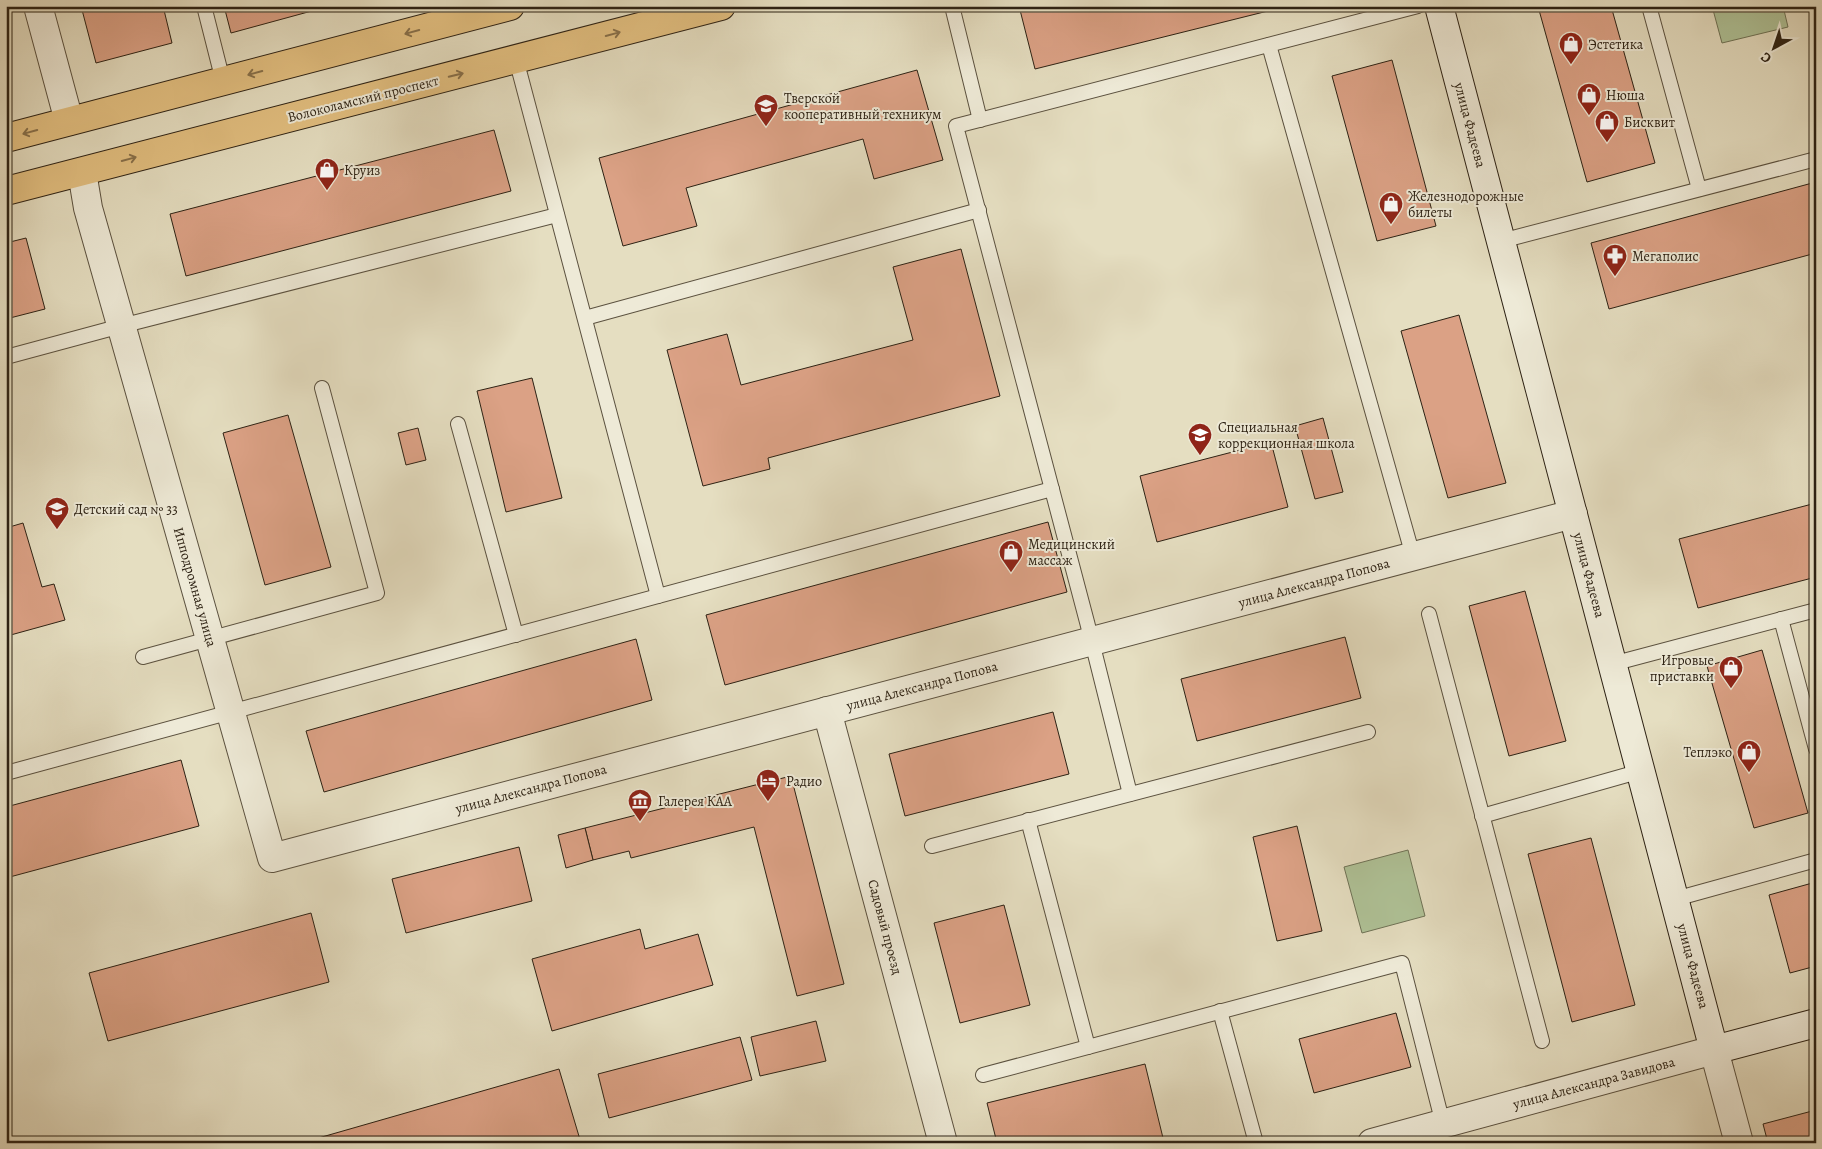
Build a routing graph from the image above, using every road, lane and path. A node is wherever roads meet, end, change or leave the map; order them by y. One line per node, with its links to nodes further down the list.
1 (38, 6): 13 (street)
2 (204, 6): 11 (lane)
3 (510, 6): 11 (main road, one-way to 11)
4 (720, 6): 10 (main road, Волоколамский проспект, one-way to 4)
5 (952, 6): 12 (lane)
6 (1418, 6): 9 (lane)
7 (1439, 6): 21 (street, улица Фадеева)
8 (1649, 6): 17 (lane)
9 (1269, 45): 12 (lane); 29 (lane)
10 (516, 59): 16 (main road, Волоколамский проспект, one-way to 10); 20 (lane)
11 (223, 81): 13 (main road)
12 (980, 120): 19 (lane)
13 (69, 122): 14 (main road, one-way to 14)
14 (6, 138)
15 (1816, 159): 17 (lane)
16 (82, 172): 18 (main road, Волоколамский проспект); 23 (street, Ипподромная улица)
17 (1699, 189): 21 (lane)
18 (6, 191)
19 (979, 210): 22 (lane); 27 (lane)
20 (557, 215): 22 (lane); 23 (lane)
21 (1501, 241): 28 (street, улица Фадеева)
22 (584, 318): 30 (lane)
23 (121, 326): 24 (lane); 35 (street, Ипподромная улица)
24 (6, 357)
25 (322, 388): 35 (lane)
26 (458, 424): 34 (lane)
27 (1052, 489): 30 (lane); 36 (lane)
28 (1573, 514): 29 (street, улица Александра Попова); 38 (street, улица Фадеева)
29 (1413, 556): 36 (street, улица Александра Попова)
30 (658, 596): 34 (lane)
31 (1816, 610): 33 (lane)
32 (1429, 614): 46 (lane)
33 (1781, 619): 38 (lane); 42 (lane)
34 (516, 635): 40 (lane)
35 (210, 638): 37 (lane); 40 (street, Ипподромная улица)
36 (1092, 641): 39 (street, улица Александра Попова); 45 (lane)
37 (143, 657)
38 (1612, 664): 43 (street, улица Фадеева)
39 (827, 711): 49 (street, улица Александра Попова); 59 (street, Садовый проезд)
40 (231, 712): 44 (lane); 49 (street, Ипподромная улица)
41 (1368, 732): 45 (lane)
42 (1816, 748)
43 (1641, 771): 46 (lane); 51 (street, улица Фадеева)
44 (6, 773)
45 (1130, 794): 47 (lane)
46 (1482, 816): 54 (lane)
47 (1028, 820): 48 (lane); 55 (lane)
48 (932, 846)
49 (272, 858)
50 (1816, 860): 51 (lane)
51 (1675, 899): 56 (street, улица Фадеева)
52 (1220, 1011): 55 (lane); 58 (lane); 60 (lane)
53 (1816, 1023): 56 (street, улица Александра Завидова)
54 (1542, 1041)
55 (1088, 1047): 57 (lane)
56 (1714, 1050): 58 (street, улица Александра Завидова); 62 (street, улица Фадеева)
57 (983, 1075)
58 (1442, 1124): 61 (street, улица Александра Завидова)
59 (943, 1143)
60 (1256, 1143)
61 (1372, 1143)
62 (1739, 1143)

